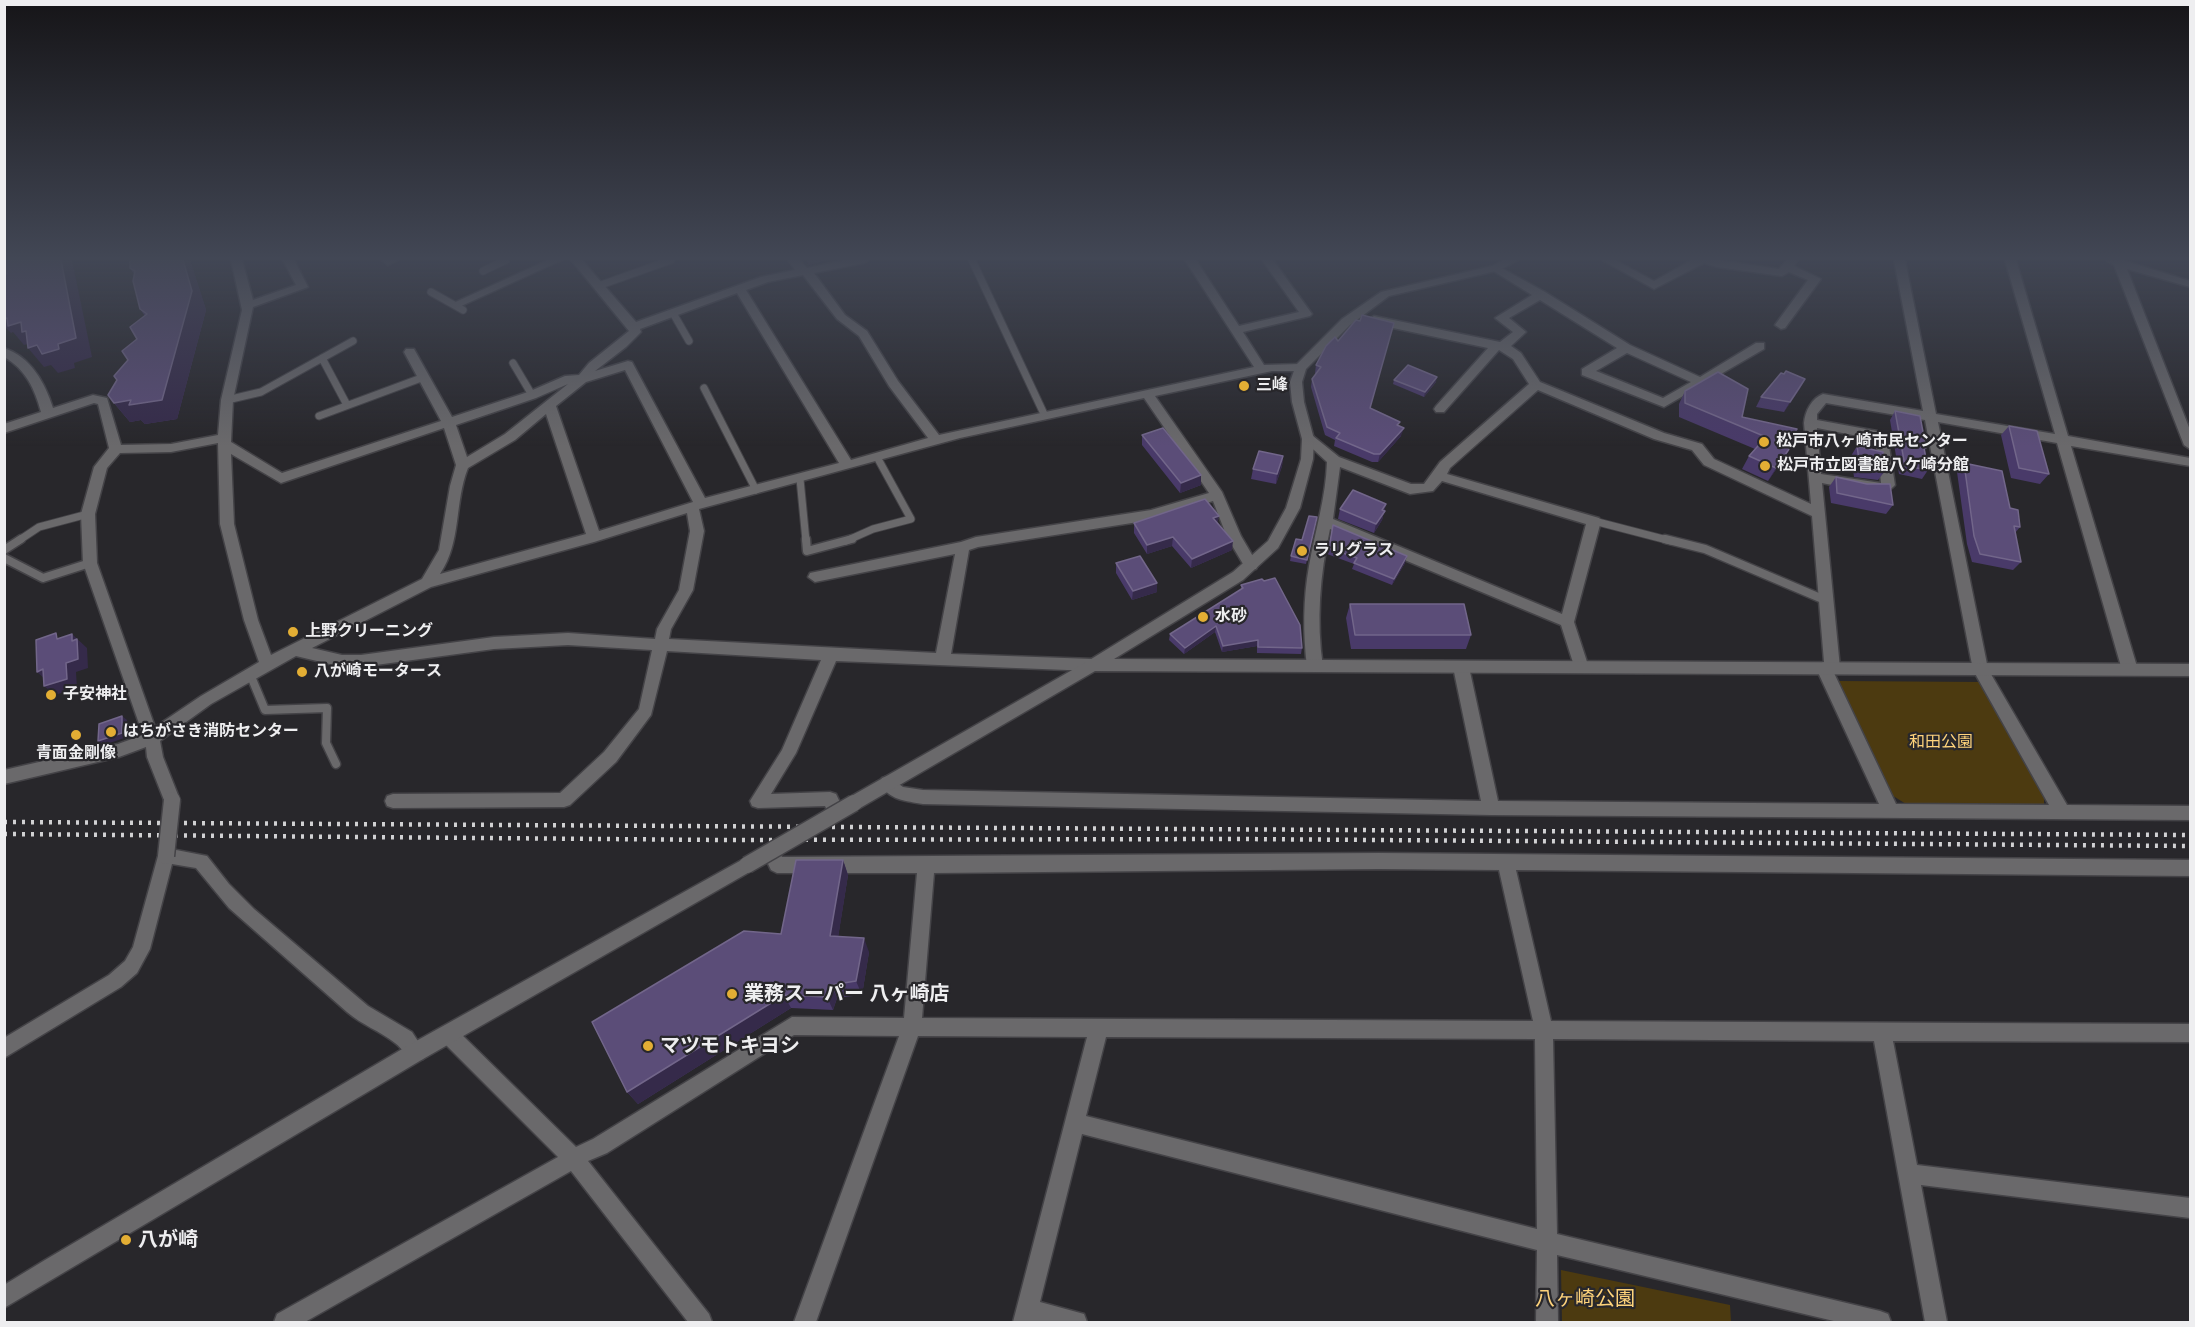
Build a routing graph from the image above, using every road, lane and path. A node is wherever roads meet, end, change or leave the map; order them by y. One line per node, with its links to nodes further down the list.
1 (244, 322): 39 (street)
2 (630, 322): 19 (street)
3 (648, 322): 19 (street)
4 (678, 322): 22 (lane)
5 (760, 322): 60 (street)
6 (848, 322): 52 (street)
7 (1001, 322): 44 (lane)
8 (1231, 322): 20 (street)
9 (1271, 322): 20 (street)
10 (1348, 322): 30 (street)
11 (1383, 322): 23 (street)
12 (1506, 322): 23 (street)
13 (1585, 322): 25 (street)
14 (1783, 322): 18 (street)
15 (1911, 322): 46 (street)
16 (2028, 322): 50 (street)
17 (2139, 322): 54 (street)
18 (1781, 325)
19 (634, 327): 33 (street)
20 (1236, 330): 31 (street)
21 (353, 341): 28 (lane)
22 (689, 341)
23 (1500, 346): 35 (street); 42 (street)
24 (1760, 346): 34 (street)
25 (1626, 348): 34 (street); 34 (street)
26 (4, 352): 43 (street)
27 (410, 352): 32 (street)
28 (322, 358): 39 (lane); 40 (lane)
29 (513, 363): 38 (lane)
30 (1300, 368): 31 (street); 51 (street)
31 (1261, 369): 37 (street)
32 (424, 377): 40 (lane); 47 (street)
33 (582, 379): 38 (street); 41 (street); 66 (street)
34 (1699, 381)
35 (1536, 385): 61 (street); 67 (street)
36 (704, 388): 64 (lane)
37 (1148, 394): 44 (street); 65 (street)
38 (532, 395): 47 (street)
39 (227, 400): 53 (street)
40 (347, 405): 45 (lane)
41 (550, 406): 59 (street); 71 (street)
42 (1440, 409)
43 (48, 413): 49 (street); 55 (street)
44 (1044, 414): 52 (street)
45 (319, 416)
46 (1930, 416): 48 (street); 50 (street); 91 (street)
47 (449, 423): 53 (street); 59 (street)
48 (1810, 423): 62 (street); 62 (street)
49 (4, 429)
50 (2061, 438): 58 (street); 92 (street)
51 (1308, 439): 57 (street); 76 (street)
52 (936, 440): 56 (street)
53 (225, 441): 55 (street); 85 (street)
54 (2190, 445)
55 (116, 449): 68 (street)
56 (878, 457): 60 (street); 63 (lane)
57 (1334, 460): 61 (street); 70 (street)
58 (2190, 462)
59 (463, 465): 78 (street)
60 (847, 465): 63 (street)
61 (1438, 476): 69 (street)
62 (1815, 477): 67 (street)
63 (800, 479): 64 (street)
64 (756, 490): 66 (street)
65 (1217, 495): 72 (street); 76 (street)
66 (696, 505): 71 (street); 81 (street)
67 (1817, 513): 79 (street)
68 (88, 514): 73 (lane); 75 (street)
69 (1594, 521): 79 (lane); 80 (street)
70 (1327, 522): 80 (street); 87 (street)
71 (594, 537): 78 (street)
72 (963, 547): 77 (street); 84 (street)
73 (4, 550)
74 (4, 558): 75 (lane)
75 (90, 563): 95 (street)
76 (1251, 565): 86 (street)
77 (814, 578)
78 (427, 583): 82 (street)
79 (1825, 600): 90 (street)
80 (1567, 622): 89 (street)
81 (662, 644): 82 (street); 83 (street); 99 (street)
82 (294, 650): 85 (street)
83 (831, 655): 84 (street); 103 (street)
84 (943, 658): 86 (street)
85 (267, 664): 94 (street)
86 (1094, 666): 87 (street); 98 (street)
87 (1315, 667): 88 (street)
88 (1461, 668): 89 (street); 100 (street)
89 (1581, 668): 90 (street)
90 (1828, 668): 91 (street); 101 (street)
91 (1981, 670): 92 (street); 102 (street)
92 (2130, 670): 93 (street)
93 (2190, 670)
94 (250, 674): 95 (street); 96 (lane)
95 (152, 738): 97 (street); 106 (street, bridge)
96 (336, 765)
97 (4, 777)
98 (888, 783): 100 (street); 103 (street, bridge)
99 (393, 801)
100 (1491, 808): 101 (street)
101 (1891, 811): 102 (street)
102 (2062, 812): 104 (street)
103 (837, 813): 105 (street, bridge)
104 (2190, 813)
105 (770, 851): 108 (street); 115 (street, bridge)
106 (166, 856): 116 (street); 117 (street)
107 (1506, 863): 108 (street); 109 (street); 112 (street)
108 (926, 865): 110 (street)
109 (2190, 868)
110 (912, 1027): 111 (street); 119 (street); 127 (street)
111 (1099, 1028): 112 (street); 118 (street)
112 (1544, 1029): 113 (street); 122 (street)
113 (1882, 1032): 114 (street); 120 (street)
114 (2190, 1033)
115 (449, 1035): 117 (street); 119 (street)
116 (4, 1049)
117 (416, 1052): 123 (street)
118 (1075, 1123): 122 (street); 124 (street)
119 (573, 1158): 125 (street); 126 (street)
120 (1908, 1174): 121 (street); 131 (street)
121 (2190, 1208)
122 (1546, 1242): 129 (street); 130 (street)
123 (4, 1298)
124 (1026, 1316): 128 (street)
125 (285, 1323)
126 (701, 1323)
127 (804, 1323)
128 (1076, 1323)
129 (1547, 1323)
130 (1880, 1323)
131 (1936, 1323)

